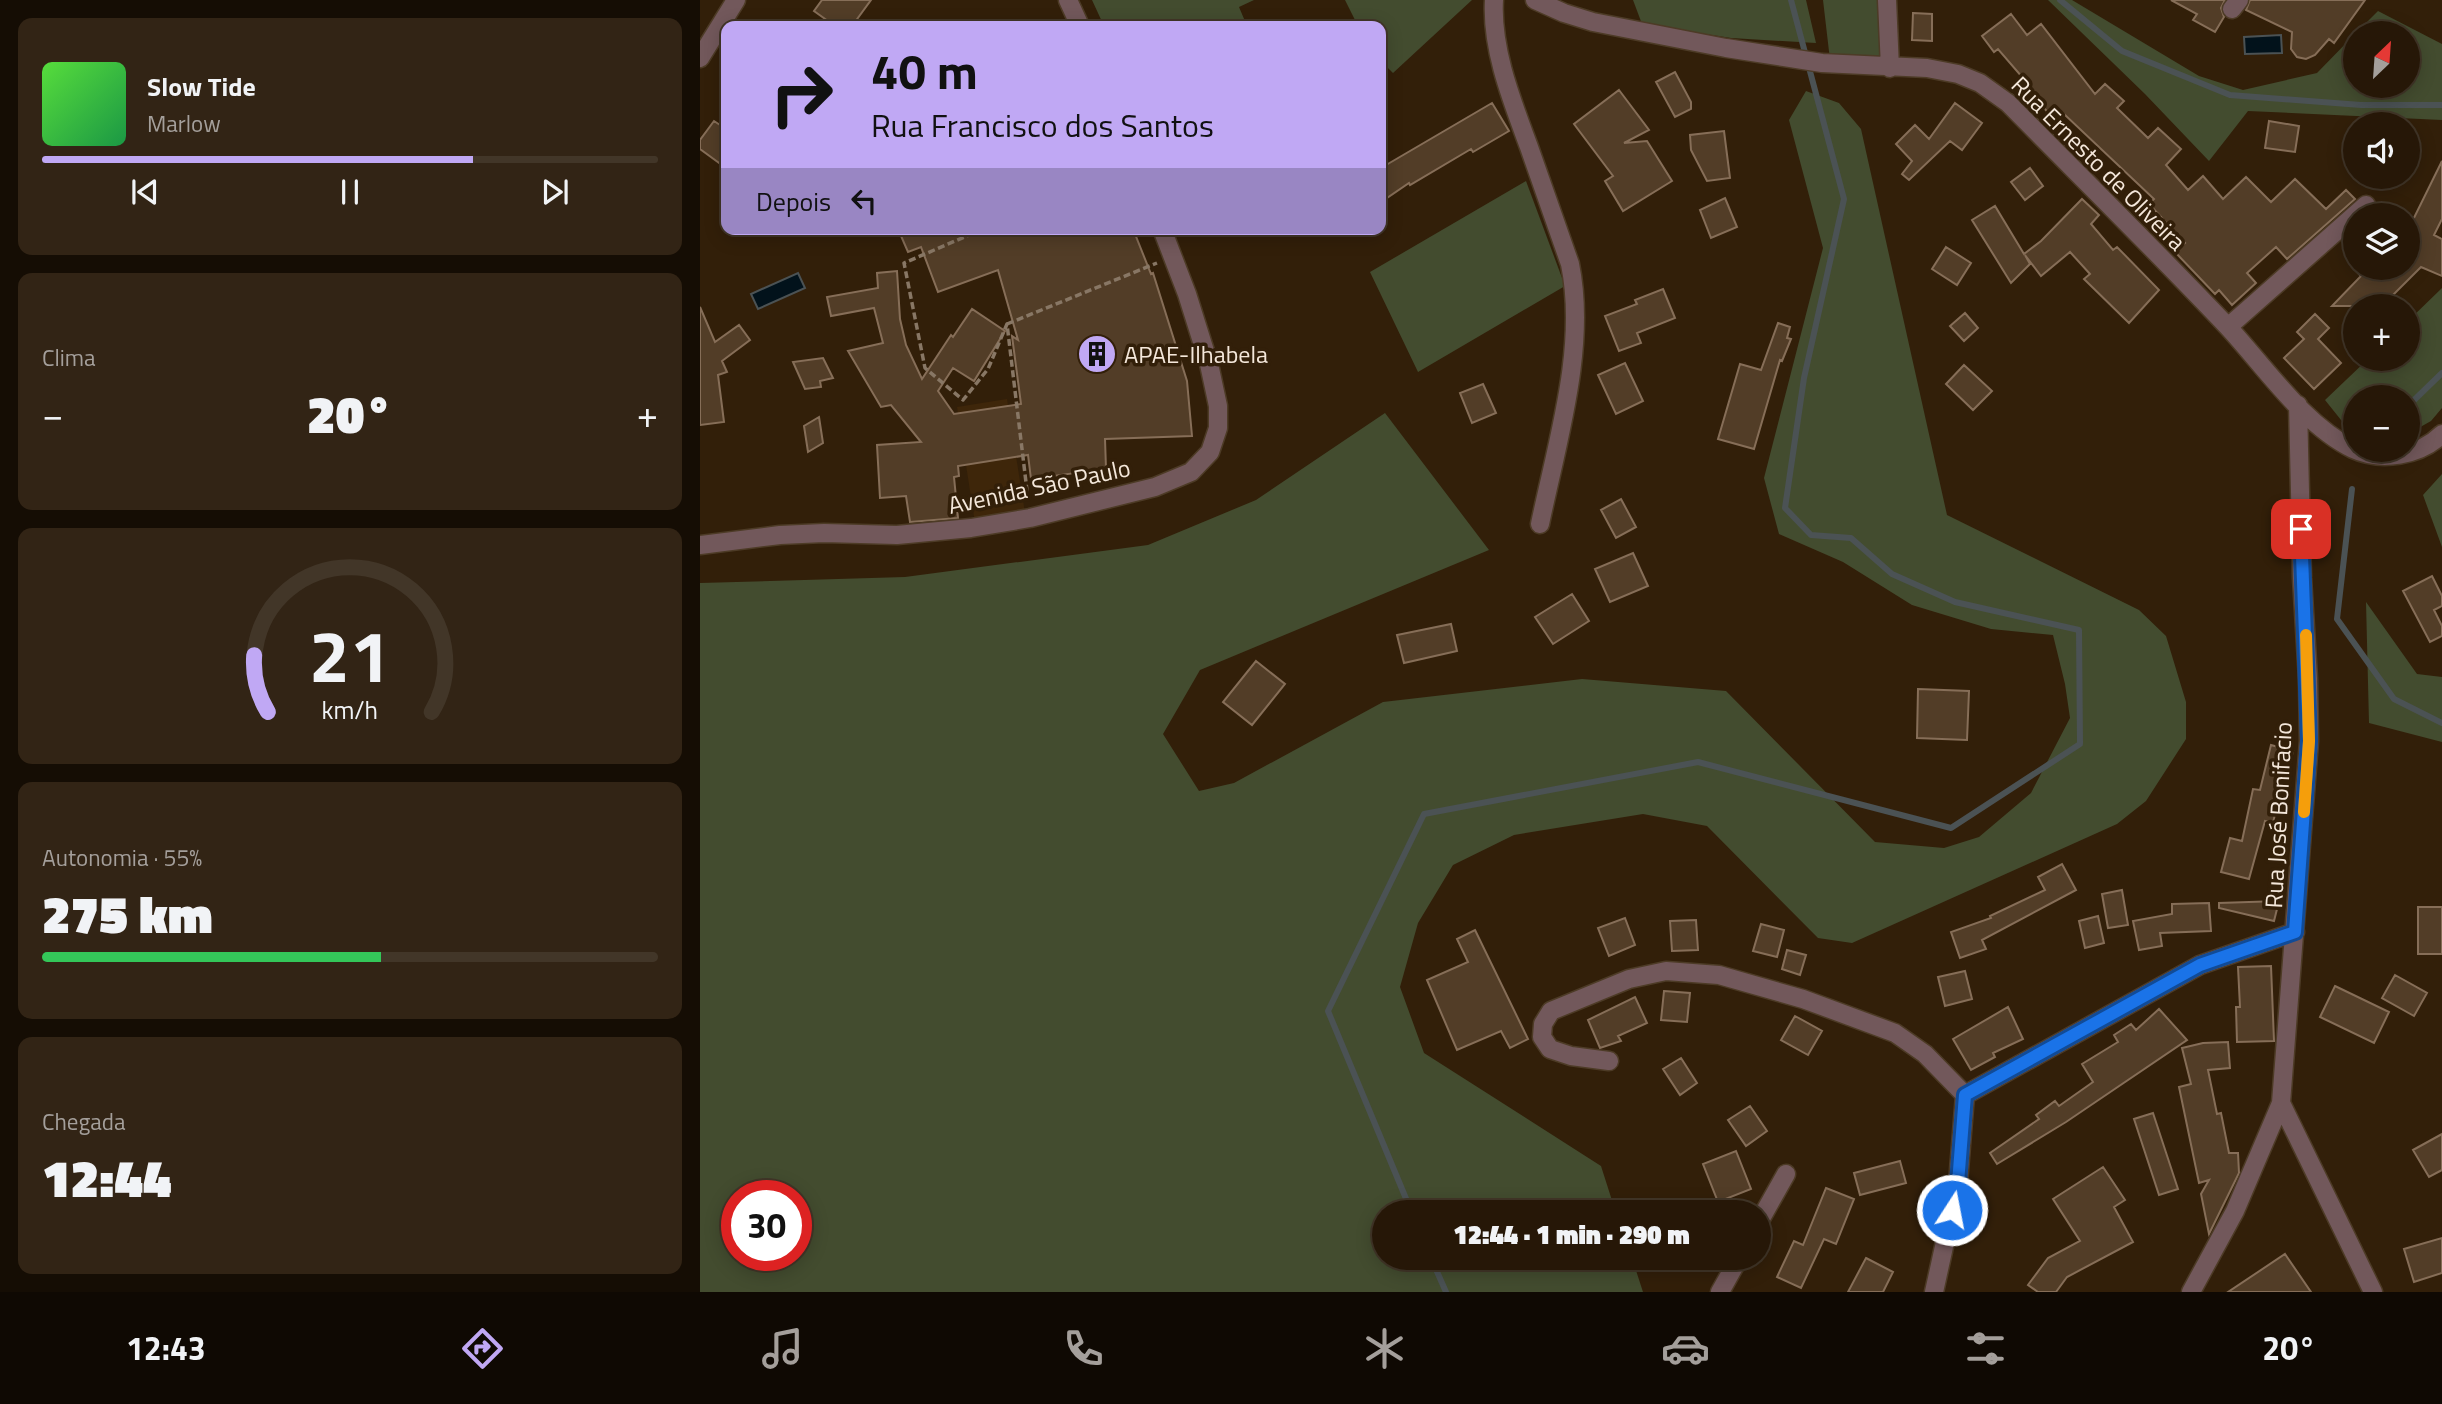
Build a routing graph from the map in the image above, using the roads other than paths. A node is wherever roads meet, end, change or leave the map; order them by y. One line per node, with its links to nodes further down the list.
1 (736, 0): 6 (street)
2 (1068, 0): 7 (street)
3 (1494, 0): 16 (street)
4 (1535, 0): 10 (street, Rua Ernesto de Oliveira)
5 (1887, 0): 10 (street)
6 (723, 21)
7 (1078, 21)
8 (721, 24): 9 (street)
9 (700, 58)
10 (1890, 68): 13 (street, Rua Ernesto de Oliveira)
11 (2343, 225): 13 (street)
12 (1164, 235): 17 (street, Avenida São Paulo)
13 (2228, 327): 14 (street, Rua Ernesto de Oliveira)
14 (2298, 405): 15 (street, Rua Ernesto de Oliveira); 18 (street, Rua José Bonifacio)
15 (2442, 434)
16 (1540, 524)
17 (700, 545)
18 (2295, 932): 20 (street); 21 (street, Rua José Bonifacio)
19 (1609, 1061): 20 (street)
20 (1965, 1095): 26 (street)
21 (2281, 1103): 27 (street, Rua José Bonifacio); 28 (street)
22 (1786, 1174): 23 (street)
23 (1771, 1201)
24 (1732, 1270): 25 (street)
25 (1720, 1292)
26 (1934, 1292)
27 (2191, 1292)
28 (2373, 1292)

